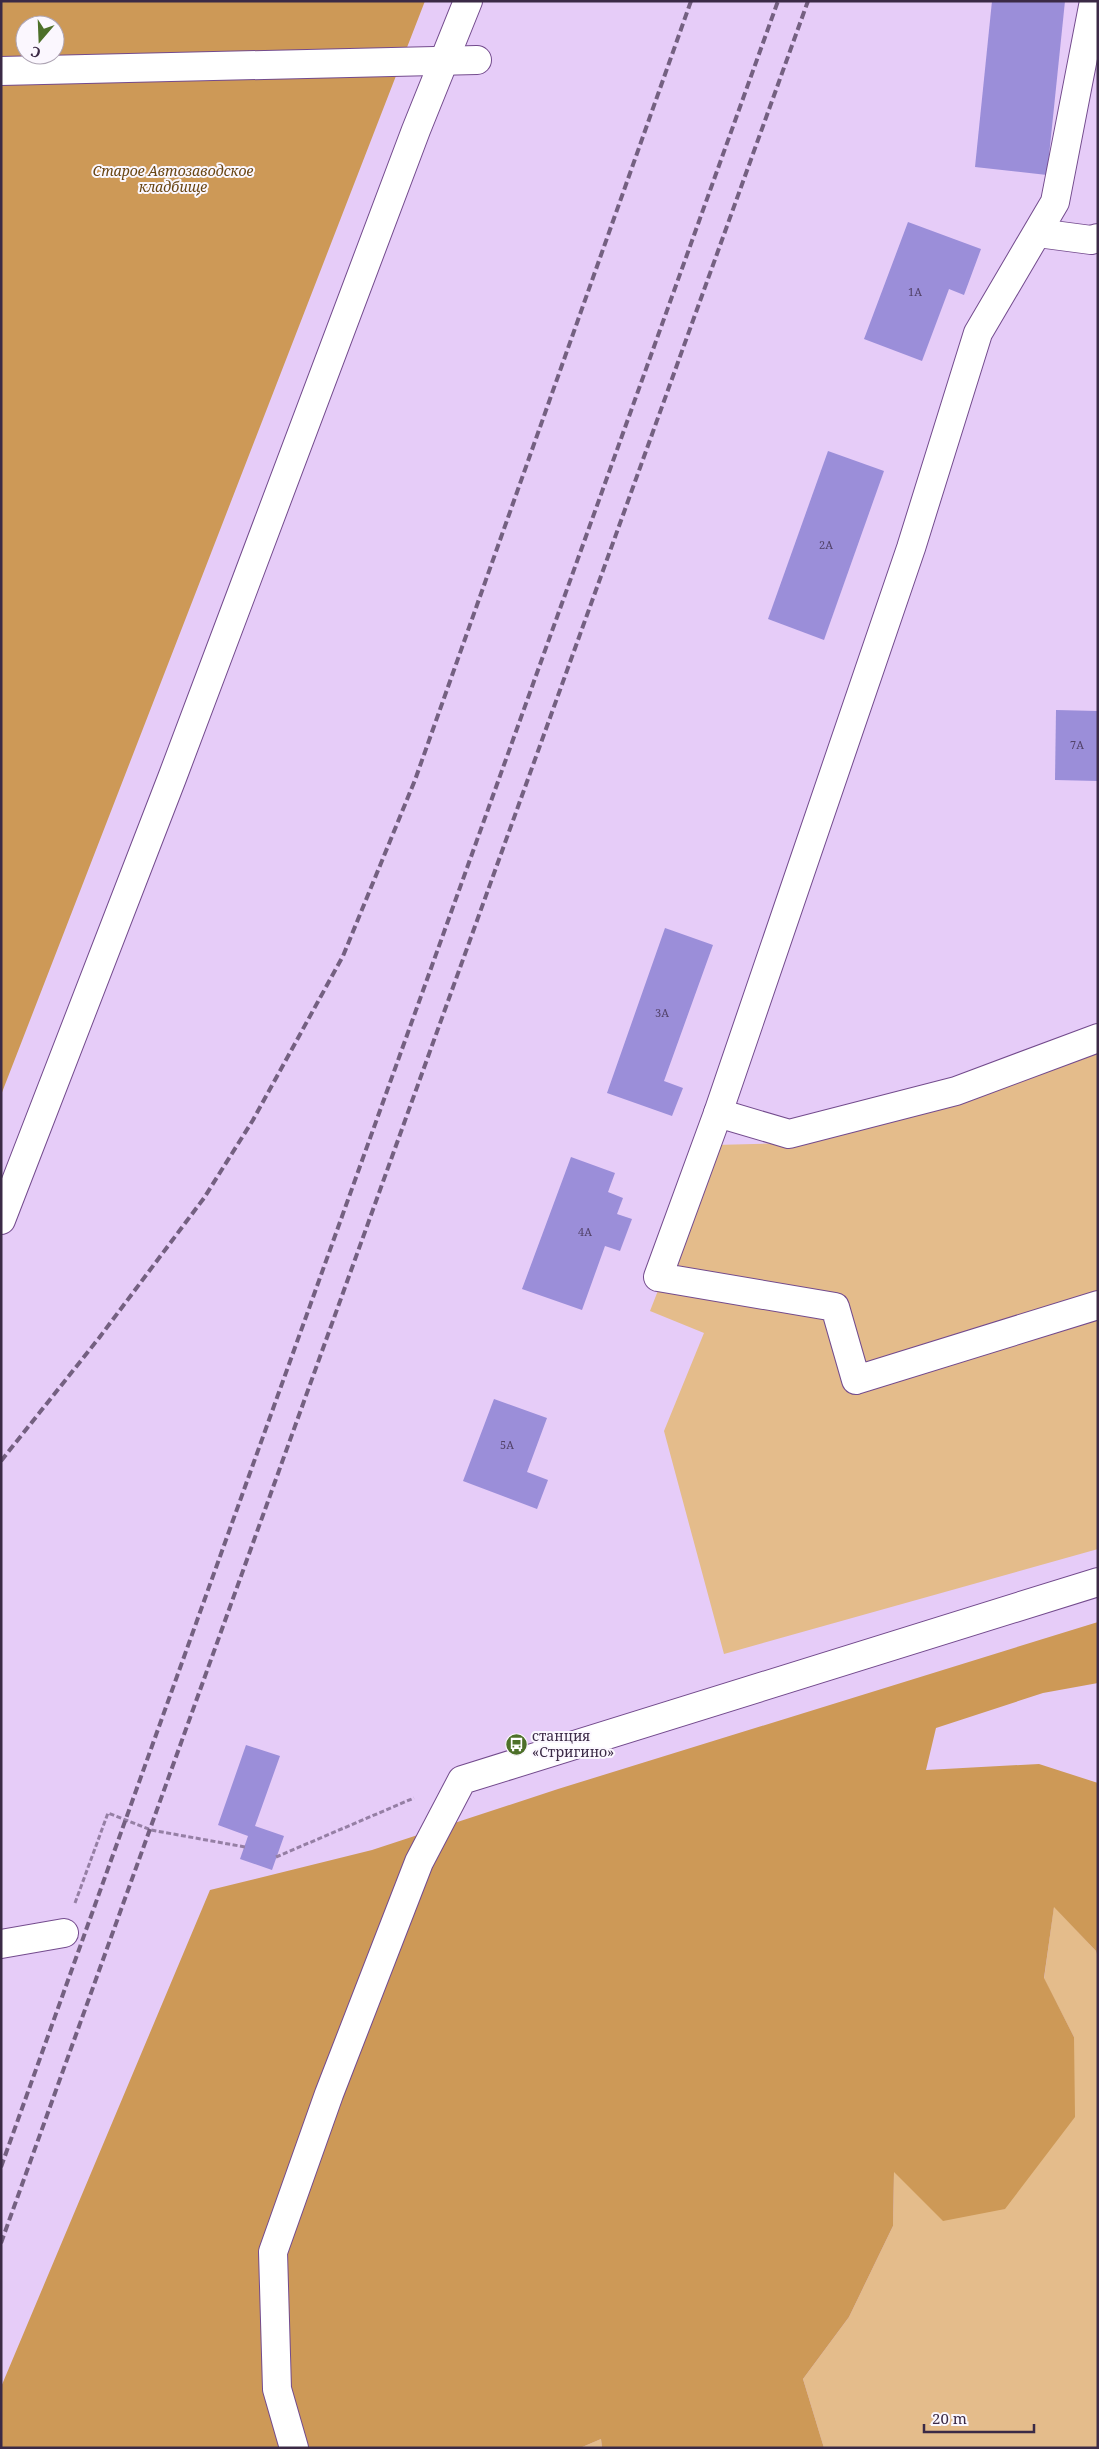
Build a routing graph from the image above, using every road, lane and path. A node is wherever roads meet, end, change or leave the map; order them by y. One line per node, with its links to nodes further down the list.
1 (468, 1): 4 (street)
2 (1094, 1): 6 (street)
3 (477, 60): 4 (street)
4 (444, 61): 5 (street); 10 (street)
5 (1, 71)
6 (1038, 233): 7 (street); 9 (street)
7 (1098, 238)
8 (1098, 1038): 9 (street)
9 (718, 1113): 11 (street)
10 (1, 1220)
11 (1098, 1305)
12 (1098, 1582): 13 (street)
13 (462, 1780): 15 (path); 18 (street)
14 (245, 1846): 16 (path)
15 (276, 1857)
16 (64, 1933): 17 (street)
17 (1, 1944)
18 (294, 2448)

